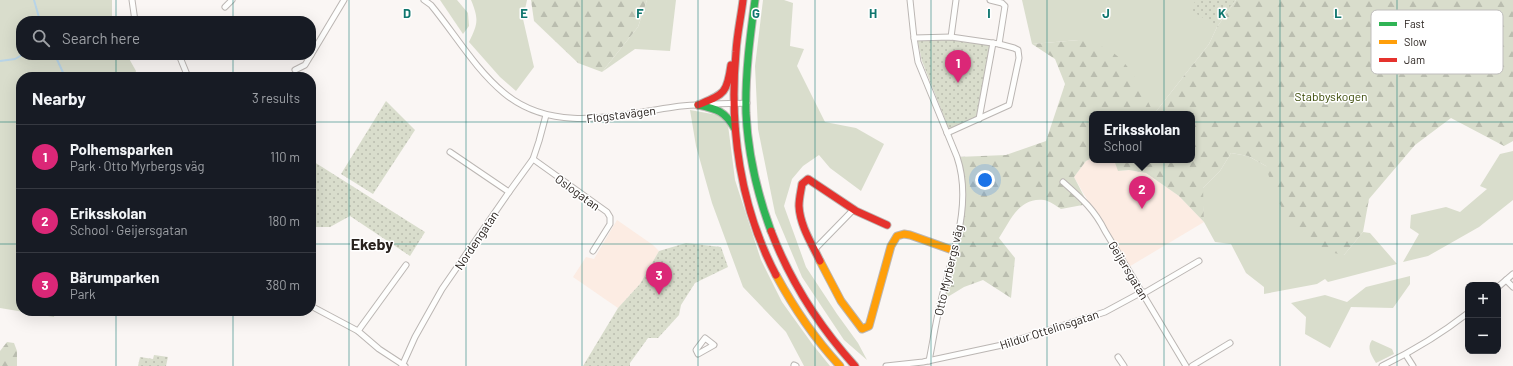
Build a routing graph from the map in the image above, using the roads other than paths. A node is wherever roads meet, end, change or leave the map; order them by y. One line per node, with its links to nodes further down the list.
1 (132, 0): 12 (street)
2 (232, 0): 10 (street)
3 (344, 0): 16 (street)
4 (424, 0): 24 (street, Flogstavägen)
5 (743, 0): 11 (main road)
6 (755, 0): 22 (main road)
7 (910, 0): 14 (street, Otto Myrbergs väg)
8 (956, 0): 13 (street)
9 (990, 0): 15 (street)
10 (225, 7)
11 (741, 10): 21 (main road); 23 (main road)
12 (134, 16)
13 (951, 37): 14 (street); 15 (street)
14 (914, 38): 27 (street, Otto Myrbergs väg)
15 (996, 44): 25 (street); 25 (street)
16 (316, 47)
17 (181, 60): 20 (street)
18 (308, 60): 19 (street)
19 (296, 70)
20 (186, 72)
21 (735, 103): 22 (street, Flogstavägen); 23 (street, Flogstavägen); 26 (main road)
22 (746, 103): 53 (main road)
23 (698, 105): 24 (street, Flogstavägen); 26 (main road)
24 (546, 115): 29 (street, Nordengatan)
25 (979, 118): 27 (street)
26 (736, 131): 52 (main road)
27 (947, 133): 36 (street, Otto Myrbergs väg)
28 (450, 152): 31 (street)
29 (533, 159): 31 (street, Nordengatan); 35 (street, Oslogatan)
30 (1063, 182): 43 (street, Geijersgatan)
31 (509, 192): 51 (street, Nordengatan)
32 (854, 209): 33 (main road); 34 (street); 34 (main road)
33 (887, 225)
34 (814, 250): 36 (main road)
35 (593, 251)
36 (955, 251): 50 (street, Otto Myrbergs väg)
37 (1199, 261): 43 (street, Hildur Ottelinsgatan)
38 (406, 265): 46 (street)
39 (1513, 274): 40 (street)
40 (1506, 280): 41 (street); 42 (street)
41 (1501, 284)
42 (1513, 287)
43 (1142, 292): 50 (street, Hildur Ottelinsgatan); 56 (street, Geijersgatan)
44 (316, 309): 46 (street)
45 (1465, 315): 48 (street)
46 (358, 331): 51 (street)
47 (1230, 343): 57 (street)
48 (1406, 355): 58 (street); 59 (street)
49 (1118, 357): 55 (street)
50 (929, 361): 54 (street, Hildur Ottelinsgatan)
51 (403, 366)
52 (840, 366)
53 (855, 366)
54 (886, 366)
55 (1124, 366)
56 (1186, 366)
57 (1192, 366)
58 (1382, 366)
59 (1414, 366)

